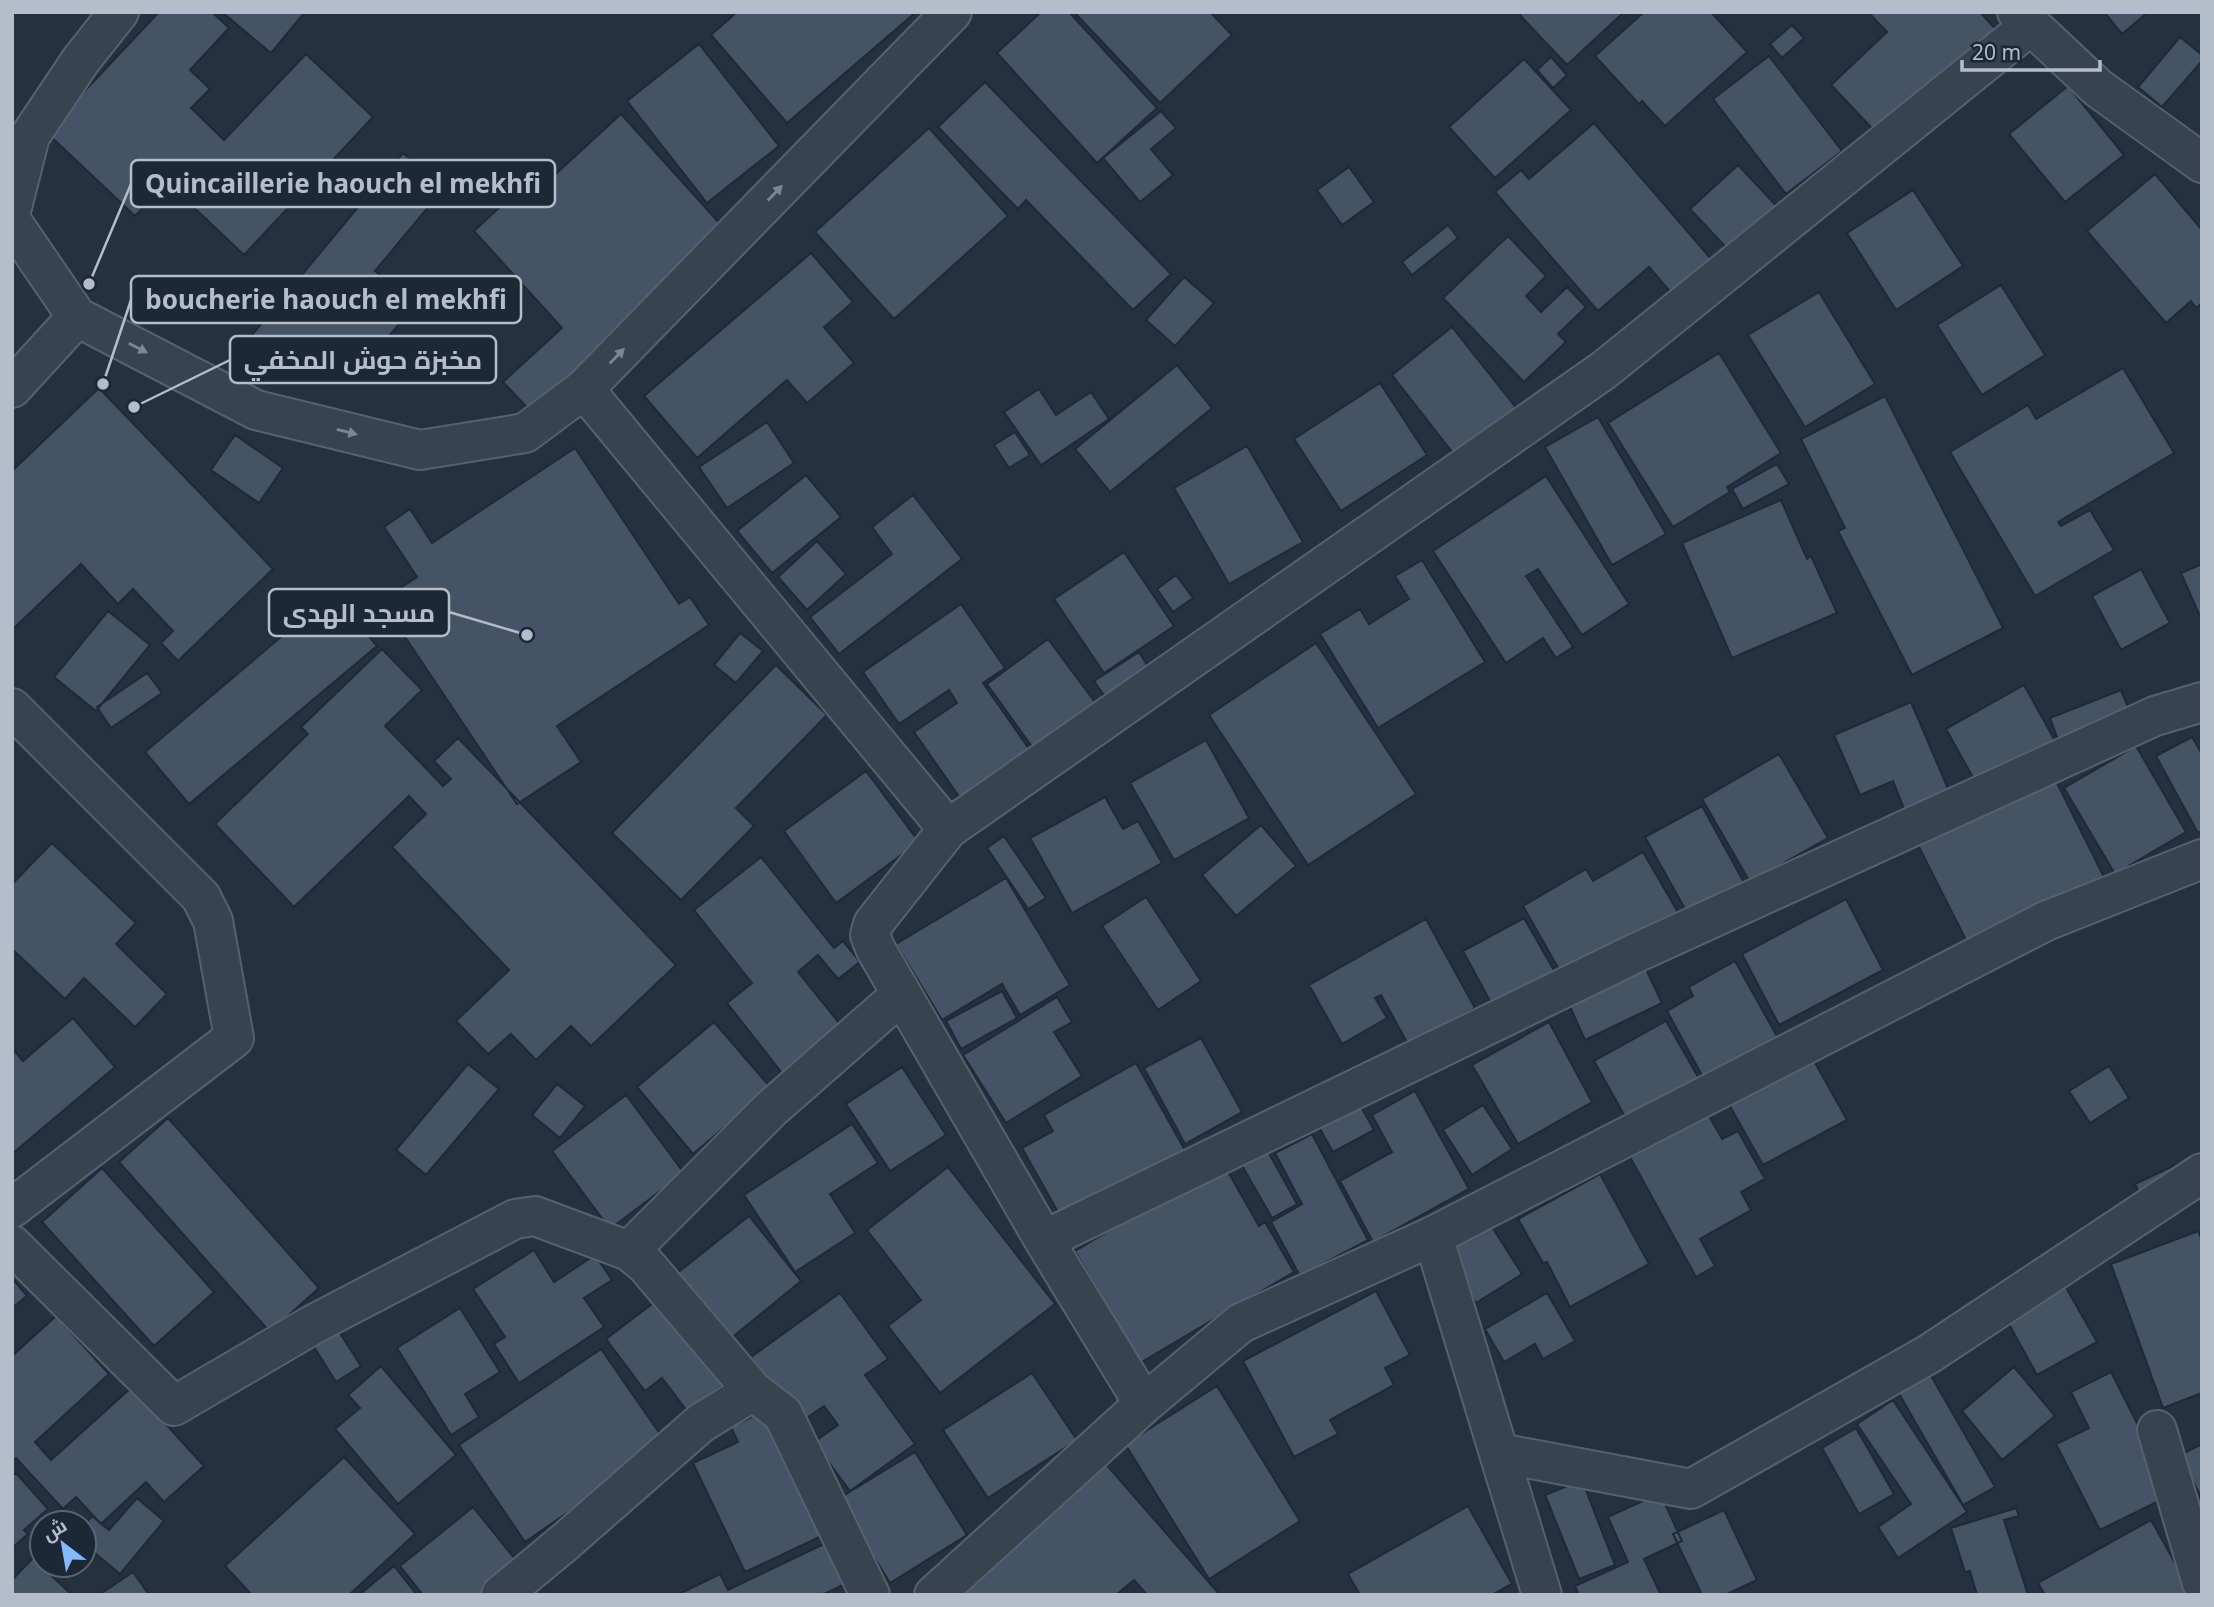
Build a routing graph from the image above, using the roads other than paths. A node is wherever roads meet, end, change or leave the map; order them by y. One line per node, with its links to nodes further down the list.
1 (118, 12): 4 (street)
2 (952, 12): 10 (street, one-way to 2)
3 (2024, 19): 5 (street); 13 (street)
4 (21, 130): 6 (street)
5 (2202, 163)
6 (12, 207)
7 (12, 222): 8 (street)
8 (77, 317): 9 (street); 10 (street, one-way to 10)
9 (12, 388)
10 (584, 389): 13 (street)
11 (2202, 702): 19 (street)
12 (12, 708): 17 (street)
13 (948, 829): 15 (street)
14 (2202, 859): 18 (street)
15 (901, 995): 19 (street); 21 (street)
16 (2202, 1173): 25 (street)
17 (12, 1208)
18 (1433, 1236): 23 (street); 25 (street)
19 (1044, 1240): 23 (street)
20 (12, 1245): 21 (street)
21 (629, 1251): 22 (street)
22 (753, 1391): 27 (street); 28 (street)
23 (1144, 1404): 29 (street)
24 (2157, 1430): 26 (street)
25 (1499, 1453): 30 (street)
26 (2202, 1583)
27 (501, 1595)
28 (870, 1595)
29 (934, 1595)
30 (1542, 1595)

